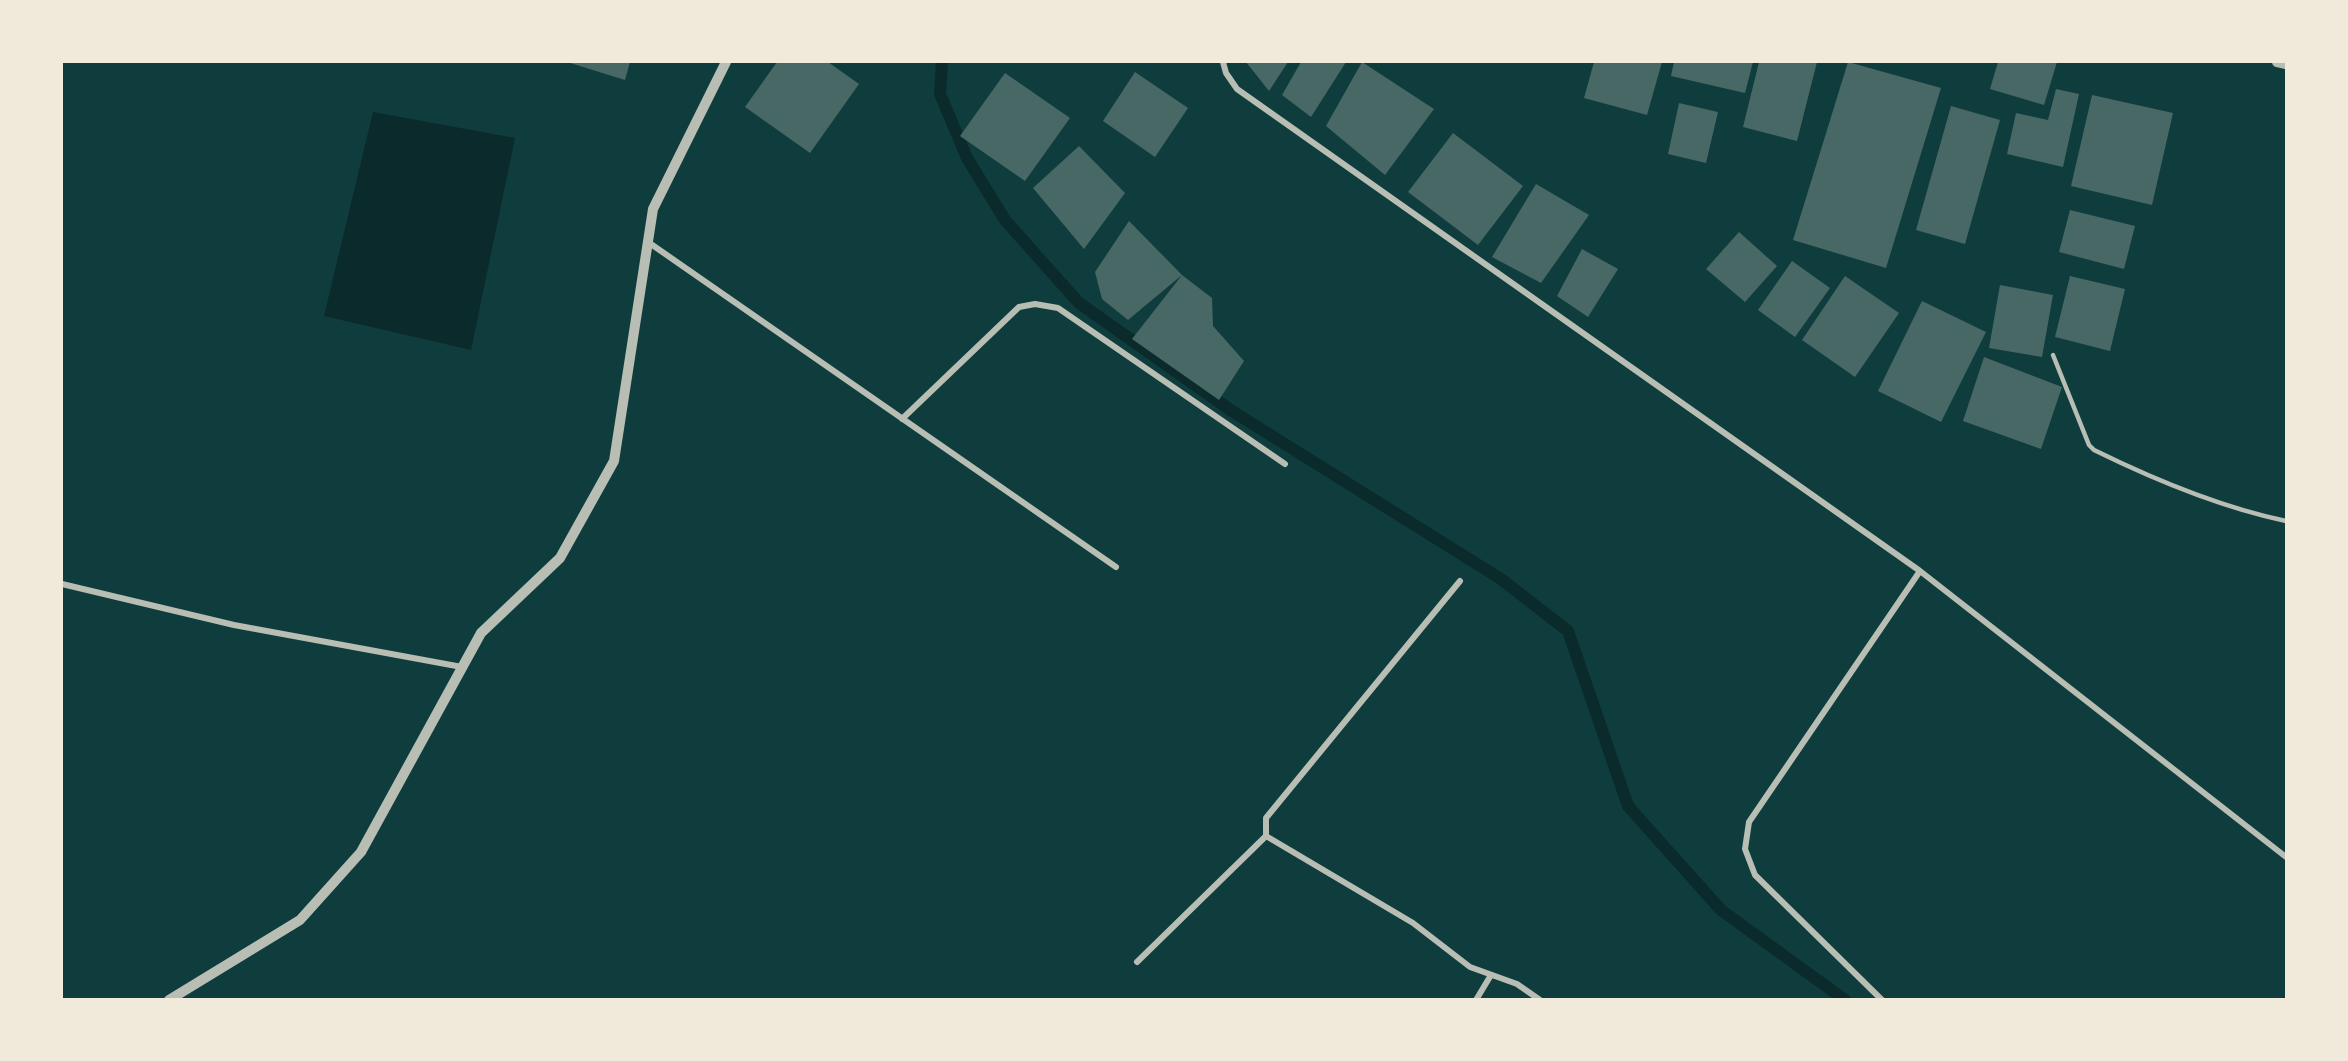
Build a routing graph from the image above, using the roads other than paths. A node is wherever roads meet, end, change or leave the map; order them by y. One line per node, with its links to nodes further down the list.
1 (726, 62): 5 (street)
2 (1223, 62): 11 (street)
3 (2277, 62): 4 (street)
4 (2286, 64)
5 (647, 242): 7 (street); 14 (street)
6 (2053, 355): 9 (lane)
7 (902, 419): 8 (street); 10 (street)
8 (1285, 464)
9 (2286, 521)
10 (1116, 567)
11 (1920, 571): 16 (street); 22 (street)
12 (1460, 580): 15 (street)
13 (62, 584): 14 (street)
14 (462, 668): 19 (street)
15 (1266, 837): 17 (street); 18 (street)
16 (2286, 856)
17 (1137, 962)
18 (1491, 975): 20 (street); 21 (street)
19 (168, 999)
20 (1476, 999)
21 (1540, 999)
22 (1882, 999)

